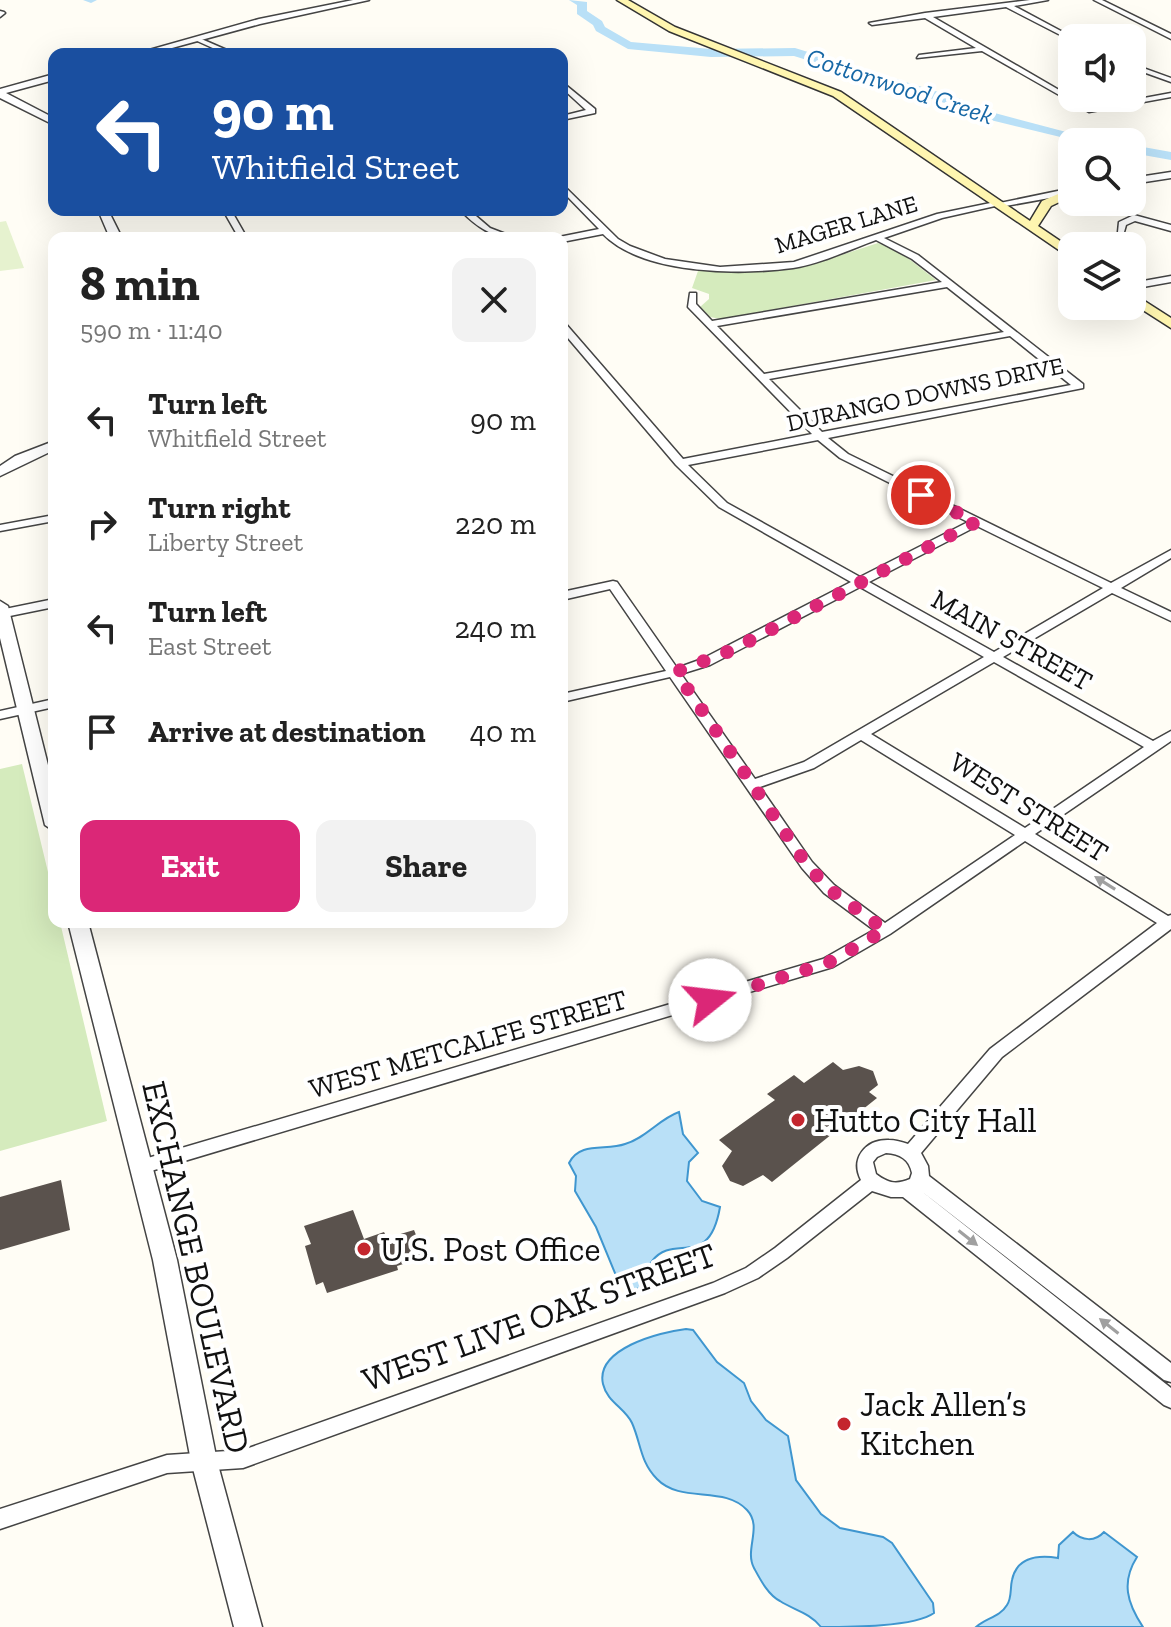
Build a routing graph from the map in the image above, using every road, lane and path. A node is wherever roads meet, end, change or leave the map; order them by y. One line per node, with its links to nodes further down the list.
1 (365, 0): 10 (street)
2 (622, 0): 28 (main road)
3 (1045, 0): 5 (street)
4 (1097, 0): 9 (street)
5 (1007, 5): 6 (street); 8 (street)
6 (925, 15): 7 (street); 13 (street)
7 (872, 23)
8 (1058, 32)
9 (1171, 37)
10 (197, 39): 11 (street); 12 (street)
11 (163, 48)
12 (218, 48)
13 (983, 49): 14 (street); 20 (street)
14 (919, 57)
15 (1146, 71): 17 (street)
16 (48, 79): 19 (street)
17 (1171, 80)
18 (568, 89): 21 (street)
19 (0, 93): 22 (street)
20 (1171, 95)
21 (568, 117)
22 (48, 119)
23 (1171, 175): 24 (street)
24 (1146, 179)
25 (568, 192): 33 (street, MAGER LANE)
26 (1058, 194): 28 (street, MAGER LANE)
27 (1058, 198): 30 (main road)
28 (1000, 204): 30 (main road); 36 (street, MAGER LANE)
29 (471, 216): 34 (street)
30 (1032, 227): 37 (main road)
31 (1171, 228): 32 (street)
32 (1121, 230)
33 (605, 231): 35 (street); 36 (street, MAGER LANE)
34 (493, 232)
35 (568, 238)
36 (878, 238): 40 (street, DURANGO DOWNS DRIVE)
37 (1058, 245)
38 (1171, 279): 39 (street)
39 (1146, 283)
40 (949, 284): 43 (street); 46 (street, DURANGO DOWNS DRIVE)
41 (693, 295): 43 (street)
42 (1146, 307): 44 (main road)
43 (710, 324): 47 (street)
44 (1171, 324)
45 (568, 332): 50 (street, MAIN STREET)
46 (1012, 333): 47 (street); 48 (street, DURANGO DOWNS DRIVE)
47 (762, 377): 48 (street)
48 (821, 437): 50 (street, DURANGO DOWNS DRIVE); 53 (street)
49 (48, 447): 51 (street)
50 (680, 463): 56 (street, MAIN STREET)
51 (0, 472)
52 (48, 519): 54 (street)
53 (976, 522): 56 (street); 57 (street)
54 (0, 528)
55 (1171, 553): 57 (street)
56 (859, 582): 62 (street, MAIN STREET); 63 (street)
57 (1110, 587): 61 (street); 62 (street)
58 (568, 595): 63 (street)
59 (48, 604): 60 (street)
60 (1, 611): 66 (street)
61 (1171, 617)
62 (992, 657): 68 (street); 70 (street, MAIN STREET)
63 (676, 672): 64 (street); 71 (street)
64 (568, 697)
65 (48, 704): 66 (street)
66 (25, 709): 67 (street); 72 (street)
67 (0, 715)
68 (861, 734): 71 (street); 73 (street, WEST STREET)
69 (1171, 735): 70 (street, WEST METCALFE STREET)
70 (1154, 747): 73 (street, WEST METCALFE STREET)
71 (752, 785): 76 (street)
72 (48, 798)
73 (1024, 834): 74 (street, WEST STREET, one-way to 73); 76 (street, WEST METCALFE STREET)
74 (1170, 922): 77 (street)
75 (80, 928): 78 (street, EXCHANGE BOULEVARD)
76 (885, 930): 78 (street, WEST METCALFE STREET)
77 (911, 1153): 79 (street); 80 (street)
78 (141, 1167): 84 (street, EXCHANGE BOULEVARD)
79 (871, 1182): 80 (street); 84 (street, WEST LIVE OAK STREET)
80 (913, 1184): 81 (street)
81 (1072, 1308): 82 (street, one-way to 81); 83 (street)
82 (1171, 1374)
83 (1171, 1399)
84 (204, 1461): 85 (street, WEST LIVE OAK STREET); 86 (street, EXCHANGE BOULEVARD)
85 (0, 1519)
86 (248, 1627)

